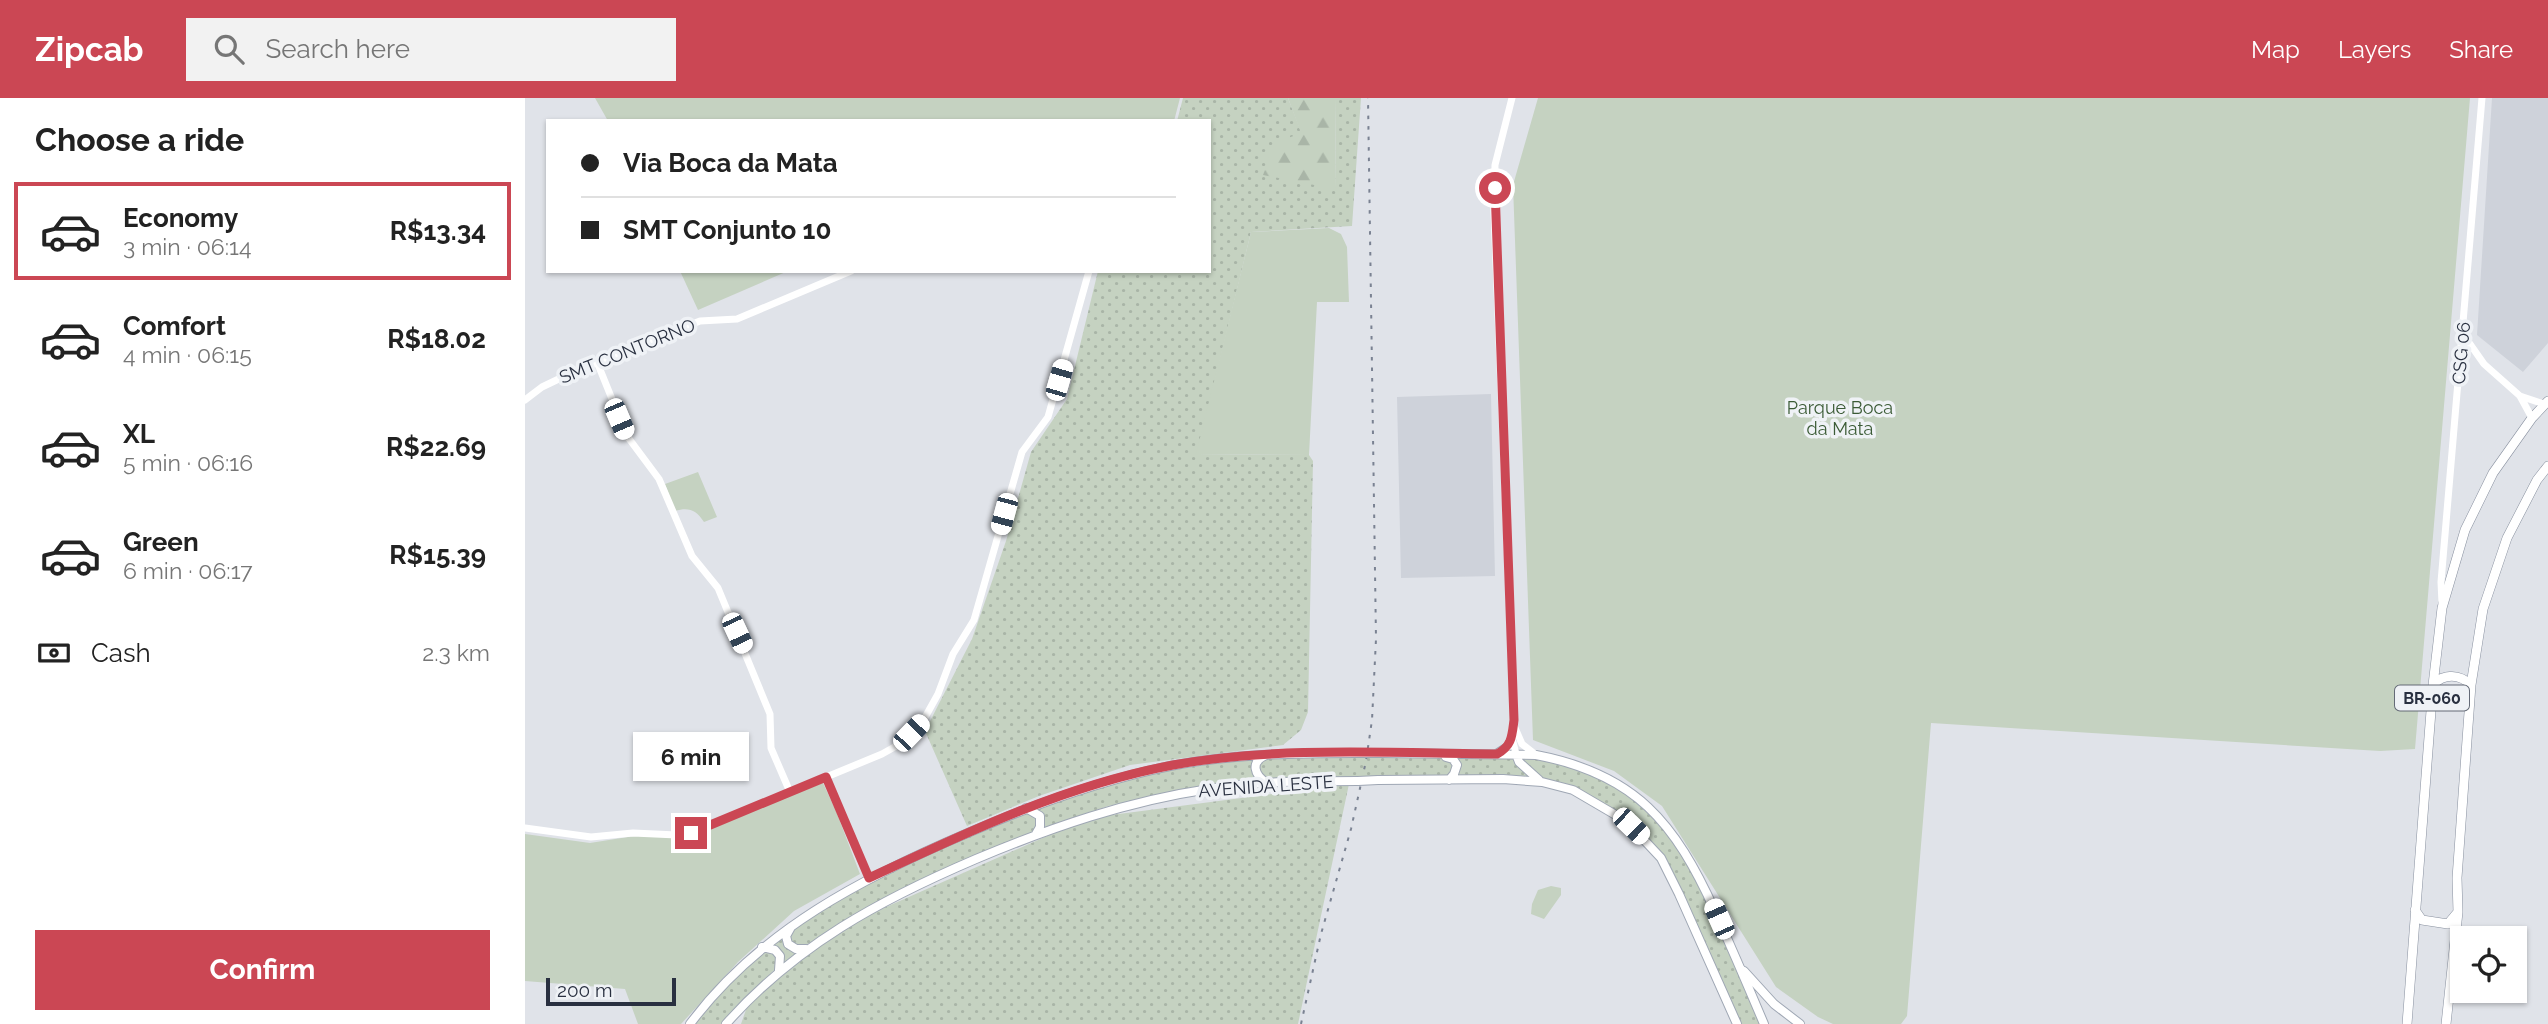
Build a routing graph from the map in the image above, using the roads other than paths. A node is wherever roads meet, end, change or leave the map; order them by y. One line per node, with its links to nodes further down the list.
1 (1512, 98): 15 (street)
2 (2481, 98): 5 (street, CSG 06)
3 (846, 273): 6 (street, SMT CONTORNO)
4 (1088, 273): 22 (street)
5 (2463, 334): 7 (street); 12 (street, CSG 06)
6 (597, 362): 8 (street, SMT CONTORNO); 26 (street)
7 (2520, 396): 9 (street); 10 (street)
8 (525, 400)
9 (2546, 402): 10 (highway, BR-060)
10 (2532, 418): 12 (highway, BR-060)
11 (2548, 467): 14 (highway, BR-060)
12 (2442, 608): 13 (highway, BR-060)
13 (2433, 685): 14 (highway); 31 (highway, BR-060)
14 (2471, 685): 32 (highway, BR-060)
15 (1514, 720): 16 (street); 21 (street)
16 (1512, 738): 19 (main road); 20 (street)
17 (1432, 753): 18 (main road, AVENIDA LESTE, bridge); 19 (main road, AVENIDA LESTE); 23 (main road)
18 (1267, 754): 24 (main road); 27 (main road, AVENIDA LESTE)
19 (1497, 754): 20 (main road, AVENIDA LESTE)
20 (1516, 754): 21 (main road, AVENIDA LESTE); 25 (main road)
21 (1536, 755): 36 (main road, AVENIDA LESTE)
22 (826, 777): 26 (street); 30 (street)
23 (1449, 780): 24 (main road, AVENIDA LESTE, bridge); 25 (main road, AVENIDA LESTE)
24 (1267, 782): 29 (main road, AVENIDA LESTE)
25 (1542, 782): 40 (main road, AVENIDA LESTE)
26 (790, 792): 28 (street)
27 (1026, 808): 29 (main road); 30 (main road, AVENIDA LESTE)
28 (525, 828)
29 (1036, 834): 35 (main road, AVENIDA LESTE)
30 (869, 878): 33 (main road, AVENIDA LESTE)
31 (2415, 910): 32 (highway); 43 (highway, BR-060)
32 (2458, 912): 44 (highway, BR-060)
33 (792, 924): 34 (main road, AVENIDA LESTE); 35 (main road)
34 (762, 947): 37 (main road); 38 (main road, AVENIDA LESTE)
35 (806, 949): 37 (main road, AVENIDA LESTE)
36 (1740, 966): 41 (main road, AVENIDA LESTE); 42 (main road)
37 (779, 970): 39 (main road, AVENIDA LESTE)
38 (690, 1024)
39 (726, 1024)
40 (1737, 1024)
41 (1764, 1024)
42 (1800, 1024)
43 (2407, 1024)
44 (2446, 1024)

